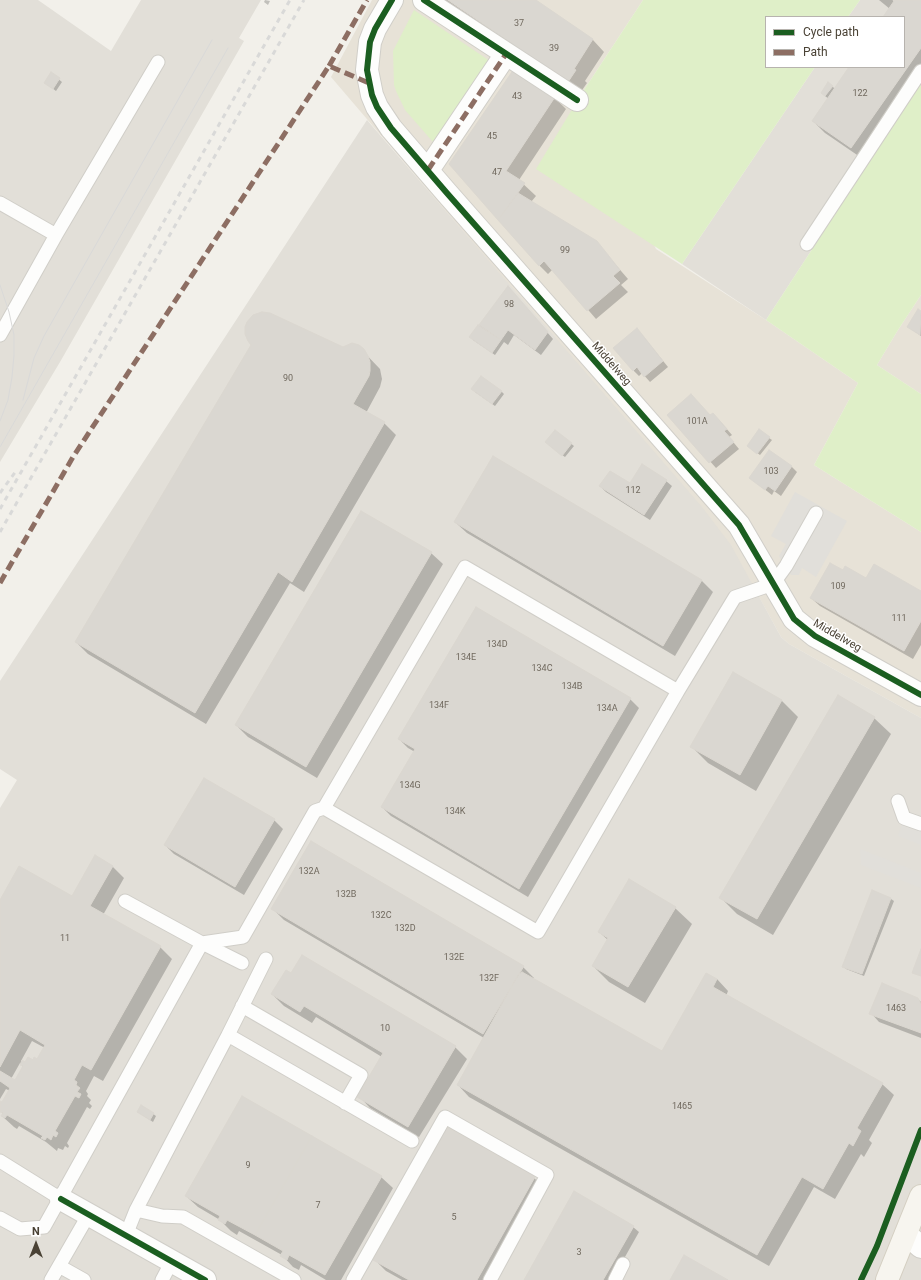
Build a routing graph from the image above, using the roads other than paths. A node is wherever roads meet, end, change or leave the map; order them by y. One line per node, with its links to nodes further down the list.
1 (392, 0): 7 (street, Middelweg)
2 (424, 0): 3 (street)
3 (506, 54): 6 (street); 7 (street)
4 (158, 62): 9 (lane)
5 (921, 71): 10 (lane)
6 (577, 100)
7 (428, 170): 13 (street, Middelweg)
8 (0, 203): 9 (lane)
9 (56, 235): 11 (lane)
10 (807, 244)
11 (0, 335)
12 (816, 513): 13 (lane)
13 (773, 584): 14 (lane); 15 (street, Middelweg)
14 (678, 691): 17 (lane); 17 (lane)
15 (921, 695)
16 (898, 801): 18 (lane)
17 (324, 808): 20 (lane)
18 (921, 824)
19 (126, 900): 20 (lane)
20 (202, 943): 22 (lane); 29 (lane)
21 (266, 959): 23 (lane)
22 (242, 963)
23 (242, 1006): 24 (lane); 25 (lane)
24 (228, 1035): 25 (lane); 30 (lane)
25 (345, 1102): 26 (lane)
26 (412, 1141)
27 (0, 1161): 29 (lane)
28 (921, 1196): 34 (main road)
29 (61, 1199): 31 (street); 32 (lane)
30 (136, 1210): 33 (lane); 42 (lane)
31 (89, 1214): 33 (street); 37 (lane)
32 (0, 1218)
33 (126, 1236): 35 (street)
34 (914, 1241): 46 (main road)
35 (172, 1261): 38 (street); 41 (lane)
36 (623, 1264): 45 (lane)
37 (59, 1266): 39 (lane); 40 (lane)
38 (201, 1279)
39 (51, 1280)
40 (84, 1280)
41 (162, 1280)
42 (294, 1280)
43 (353, 1280): 44 (lane)
44 (490, 1280)
45 (615, 1280)
46 (887, 1280)

